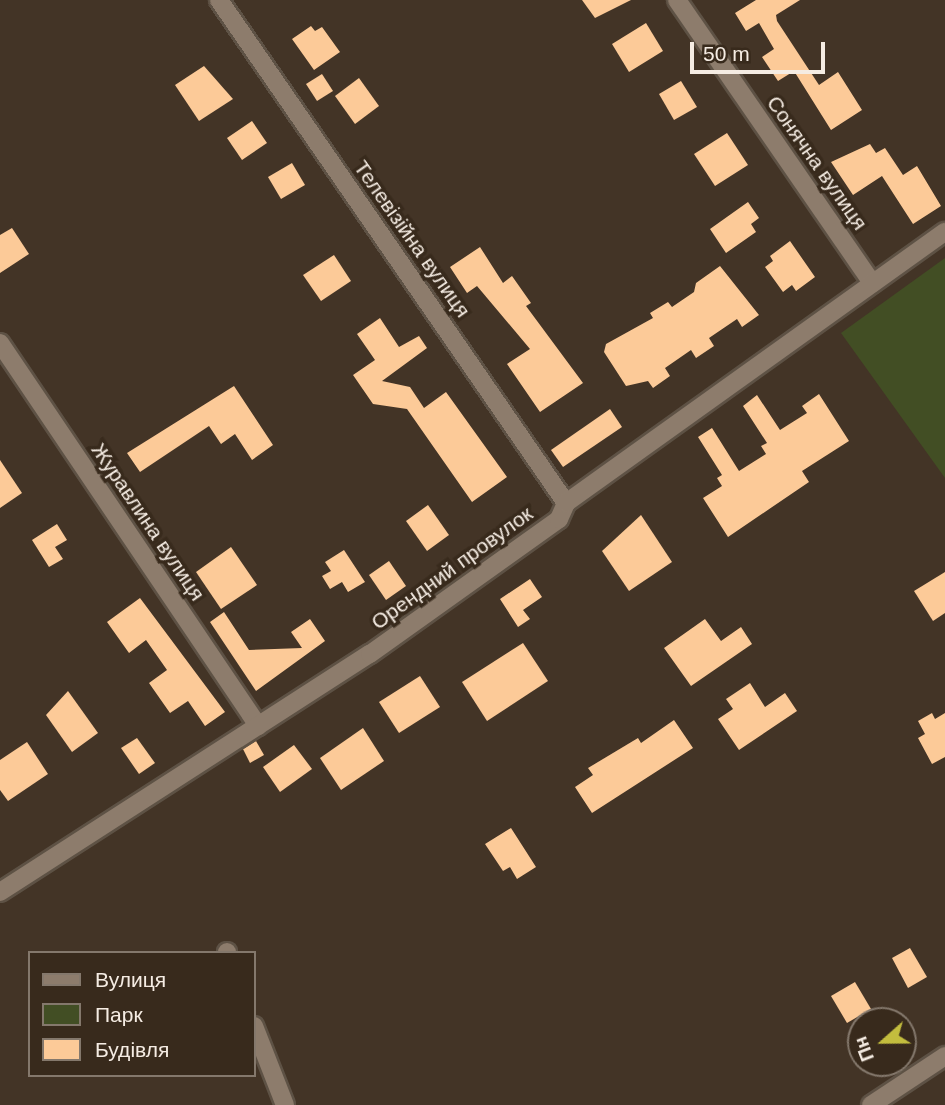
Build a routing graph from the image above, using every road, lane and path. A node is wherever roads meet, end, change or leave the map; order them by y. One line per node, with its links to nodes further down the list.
1 (219, 0): 6 (street, Телевізійна вулиця)
2 (677, 0): 4 (street, Сонячна вулиця)
3 (945, 232): 4 (street, Орендний провулок)
4 (872, 283): 6 (street, Орендний провулок)
5 (0, 343): 7 (street, Журавлина вулиця)
6 (566, 503): 7 (street, Орендний провулок)
7 (258, 726): 8 (street, Орендний провулок)
8 (0, 892)
9 (256, 1031): 11 (street)
10 (945, 1056): 12 (street)
11 (285, 1105)
12 (871, 1105)

